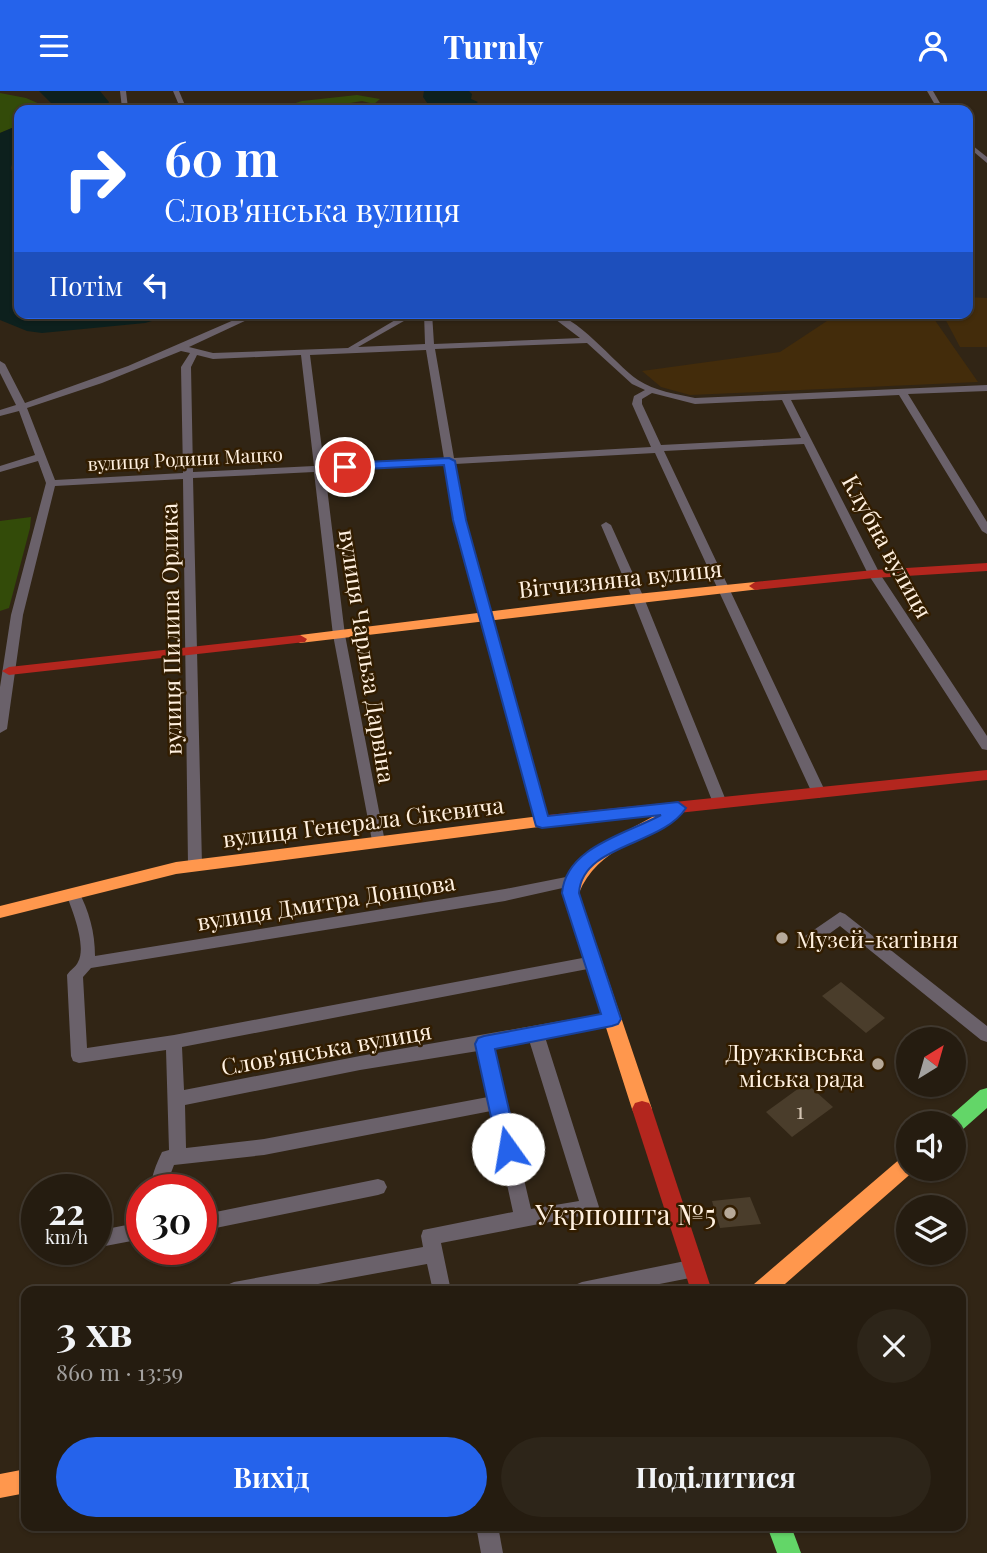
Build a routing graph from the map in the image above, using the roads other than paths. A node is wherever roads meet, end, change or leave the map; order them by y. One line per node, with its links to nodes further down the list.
1 (973, 148): 2 (street)
2 (987, 161)
3 (245, 319): 8 (street)
4 (403, 319): 10 (street)
5 (428, 319): 9 (street)
6 (559, 319): 7 (street)
7 (589, 340): 9 (street); 15 (street)
8 (181, 348): 12 (street); 18 (street)
9 (430, 348): 10 (street); 23 (street)
10 (348, 349): 11 (street)
11 (304, 351): 12 (street); 24 (street, вулиця Чарльза Дарвіна)
12 (194, 353): 26 (street, вулиця Пилипа Орлика)
13 (0, 364): 18 (street)
14 (987, 388): 16 (street)
15 (651, 390): 17 (street); 21 (street)
16 (902, 392): 17 (street); 29 (street)
17 (785, 397): 20 (street, Клубна вулиця)
18 (22, 407): 19 (street); 22 (street)
19 (0, 413)
20 (807, 442): 21 (street, вулиця Родини Мацко); 31 (street, Клубна вулиця)
21 (657, 449): 23 (street, вулиця Родини Мацко); 32 (street)
22 (40, 457): 25 (street); 27 (street)
23 (449, 461): 24 (street, вулиця Родини Мацко); 35 (street)
24 (319, 468): 26 (street, вулиця Родини Мацко); 37 (street, вулиця Чарльза Дарвіна)
25 (0, 469)
26 (188, 475): 27 (street, вулиця Родини Мацко); 38 (street, вулиця Пилипа Орлика)
27 (51, 483): 34 (street)
28 (606, 525): 33 (street)
29 (987, 531)
30 (987, 567): 31 (street, Вітчизняна вулиця)
31 (874, 574): 32 (street, Вітчизняна вулиця); 41 (street, Клубна вулиця)
32 (723, 591): 33 (street, Вітчизняна вулиця); 43 (street)
33 (638, 598): 35 (street, Вітчизняна вулиця); 44 (street)
34 (17, 615): 36 (street); 39 (street)
35 (485, 615): 37 (street, Вітчизняна вулиця); 46 (street)
36 (0, 617)
37 (339, 635): 38 (street, Вітчизняна вулиця); 47 (street, вулиця Чарльза Дарвіна)
38 (191, 649): 39 (street, Вітчизняна вулиця); 48 (street, вулиця Пилипа Орлика)
39 (9, 671): 40 (street)
40 (0, 729)
41 (987, 745)
42 (987, 775): 43 (street, вулиця Генерала Сікевича)
43 (819, 793): 44 (street, вулиця Генерала Сікевича)
44 (720, 803): 45 (street, вулиця Генерала Сікевича)
45 (678, 808): 46 (street, вулиця Генерала Сікевича); 49 (street)
46 (542, 822): 47 (street, вулиця Генерала Сікевича)
47 (378, 842): 48 (street, вулиця Генерала Сікевича)
48 (195, 865): 50 (street, вулиця Генерала Сікевича)
49 (572, 881): 53 (street, вулиця Дмитра Донцова); 54 (street)
50 (73, 894): 51 (street, вулиця Генерала Сікевича); 53 (street)
51 (0, 912)
52 (810, 940): 57 (street)
53 (87, 963): 58 (street)
54 (593, 963): 55 (street); 58 (street)
55 (612, 1019): 56 (street, Слов'янська вулиця); 71 (street)
56 (535, 1032): 59 (street, Слов'янська вулиця); 68 (street)
57 (987, 1035)
58 (174, 1042): 61 (street)
59 (484, 1044): 61 (street, Слов'янська вулиця); 62 (street)
60 (987, 1096): 63 (street)
61 (176, 1099): 64 (street)
62 (497, 1103): 64 (street); 68 (street)
63 (966, 1114)
64 (178, 1158): 65 (street)
65 (162, 1174)
66 (896, 1174): 76 (street)
67 (379, 1187): 69 (street)
68 (524, 1219): 70 (street)
69 (217, 1220)
70 (433, 1250): 72 (street); 73 (street)
71 (695, 1268): 74 (street); 75 (street)
72 (258, 1286)
73 (441, 1286)
74 (607, 1286)
75 (700, 1286)
76 (768, 1286)
77 (21, 1482): 78 (street)
78 (0, 1486)
79 (487, 1531): 81 (street)
80 (781, 1531): 82 (street)
81 (492, 1553)
82 (789, 1553)

